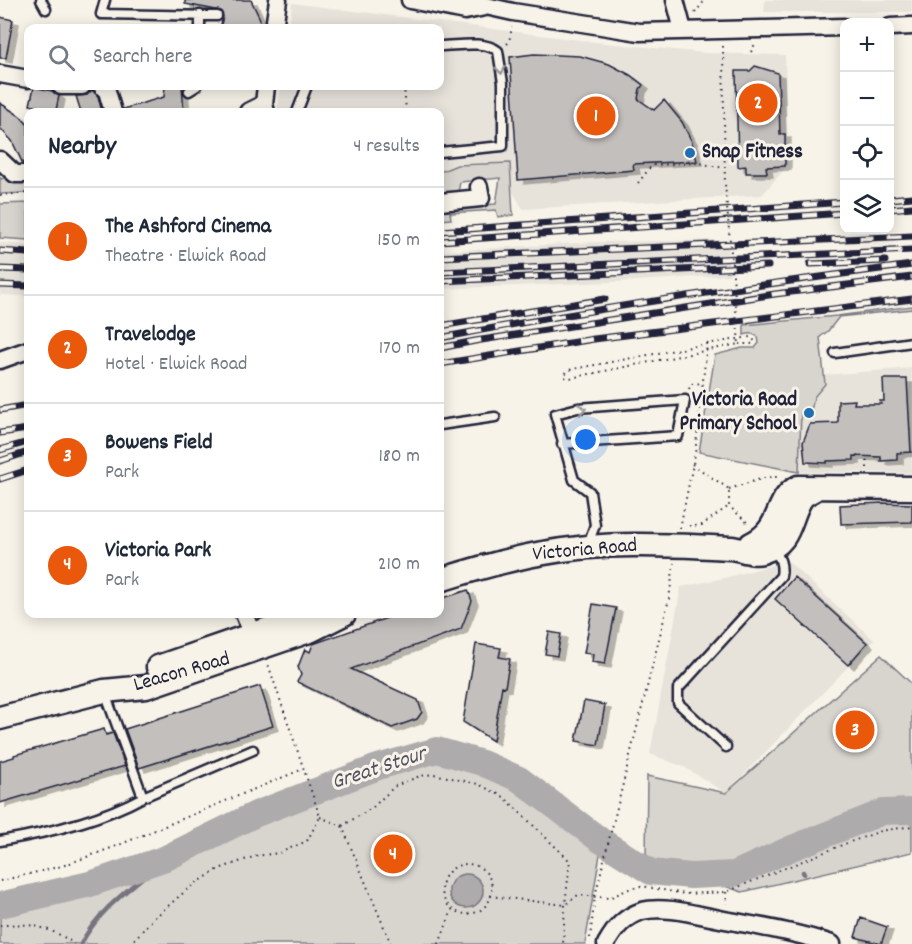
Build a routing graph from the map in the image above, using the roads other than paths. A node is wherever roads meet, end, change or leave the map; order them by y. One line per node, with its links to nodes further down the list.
1 (40, 0): 8 (lane)
2 (105, 0): 9 (lane)
3 (278, 0): 12 (street)
4 (410, 0): 7 (street)
5 (468, 0): 7 (street)
6 (675, 0): 16 (street)
7 (486, 6): 16 (street)
8 (46, 9)
9 (201, 15): 10 (lane); 11 (lane)
10 (217, 16)
11 (200, 24)
12 (275, 24)
13 (912, 26): 15 (street)
14 (840, 27): 16 (street)
15 (894, 27)
16 (683, 30)
17 (444, 46): 28 (lane, one-way to 28)
18 (0, 74): 19 (street)
19 (24, 78)
20 (106, 90): 25 (street)
21 (192, 90): 24 (lane)
22 (266, 90): 26 (street)
23 (305, 90): 27 (lane)
24 (189, 92)
25 (112, 108)
26 (265, 108)
27 (299, 108)
28 (444, 152)
29 (0, 160): 30 (street)
30 (24, 174)
31 (479, 187): 32 (street)
32 (444, 202)
33 (912, 342): 35 (lane)
34 (24, 351): 36 (street)
35 (835, 353)
36 (0, 360)
37 (495, 417): 38 (lane)
38 (444, 424)
39 (562, 444): 39 (lane, one-way to 39); 42 (lane)
40 (912, 488): 41 (street)
41 (767, 542): 42 (street, Victoria Road); 50 (lane)
42 (587, 546): 43 (street, Victoria Road)
43 (444, 579)
44 (246, 618): 47 (street)
45 (302, 618): 47 (street)
46 (336, 618): 47 (street)
47 (255, 642): 48 (street, Leacon Road)
48 (104, 691): 49 (street, Leacon Road); 52 (lane)
49 (0, 718)
50 (726, 747)
51 (252, 750): 52 (lane)
52 (143, 797): 53 (lane)
53 (0, 841)
54 (606, 944): 55 (street)
55 (832, 944)

